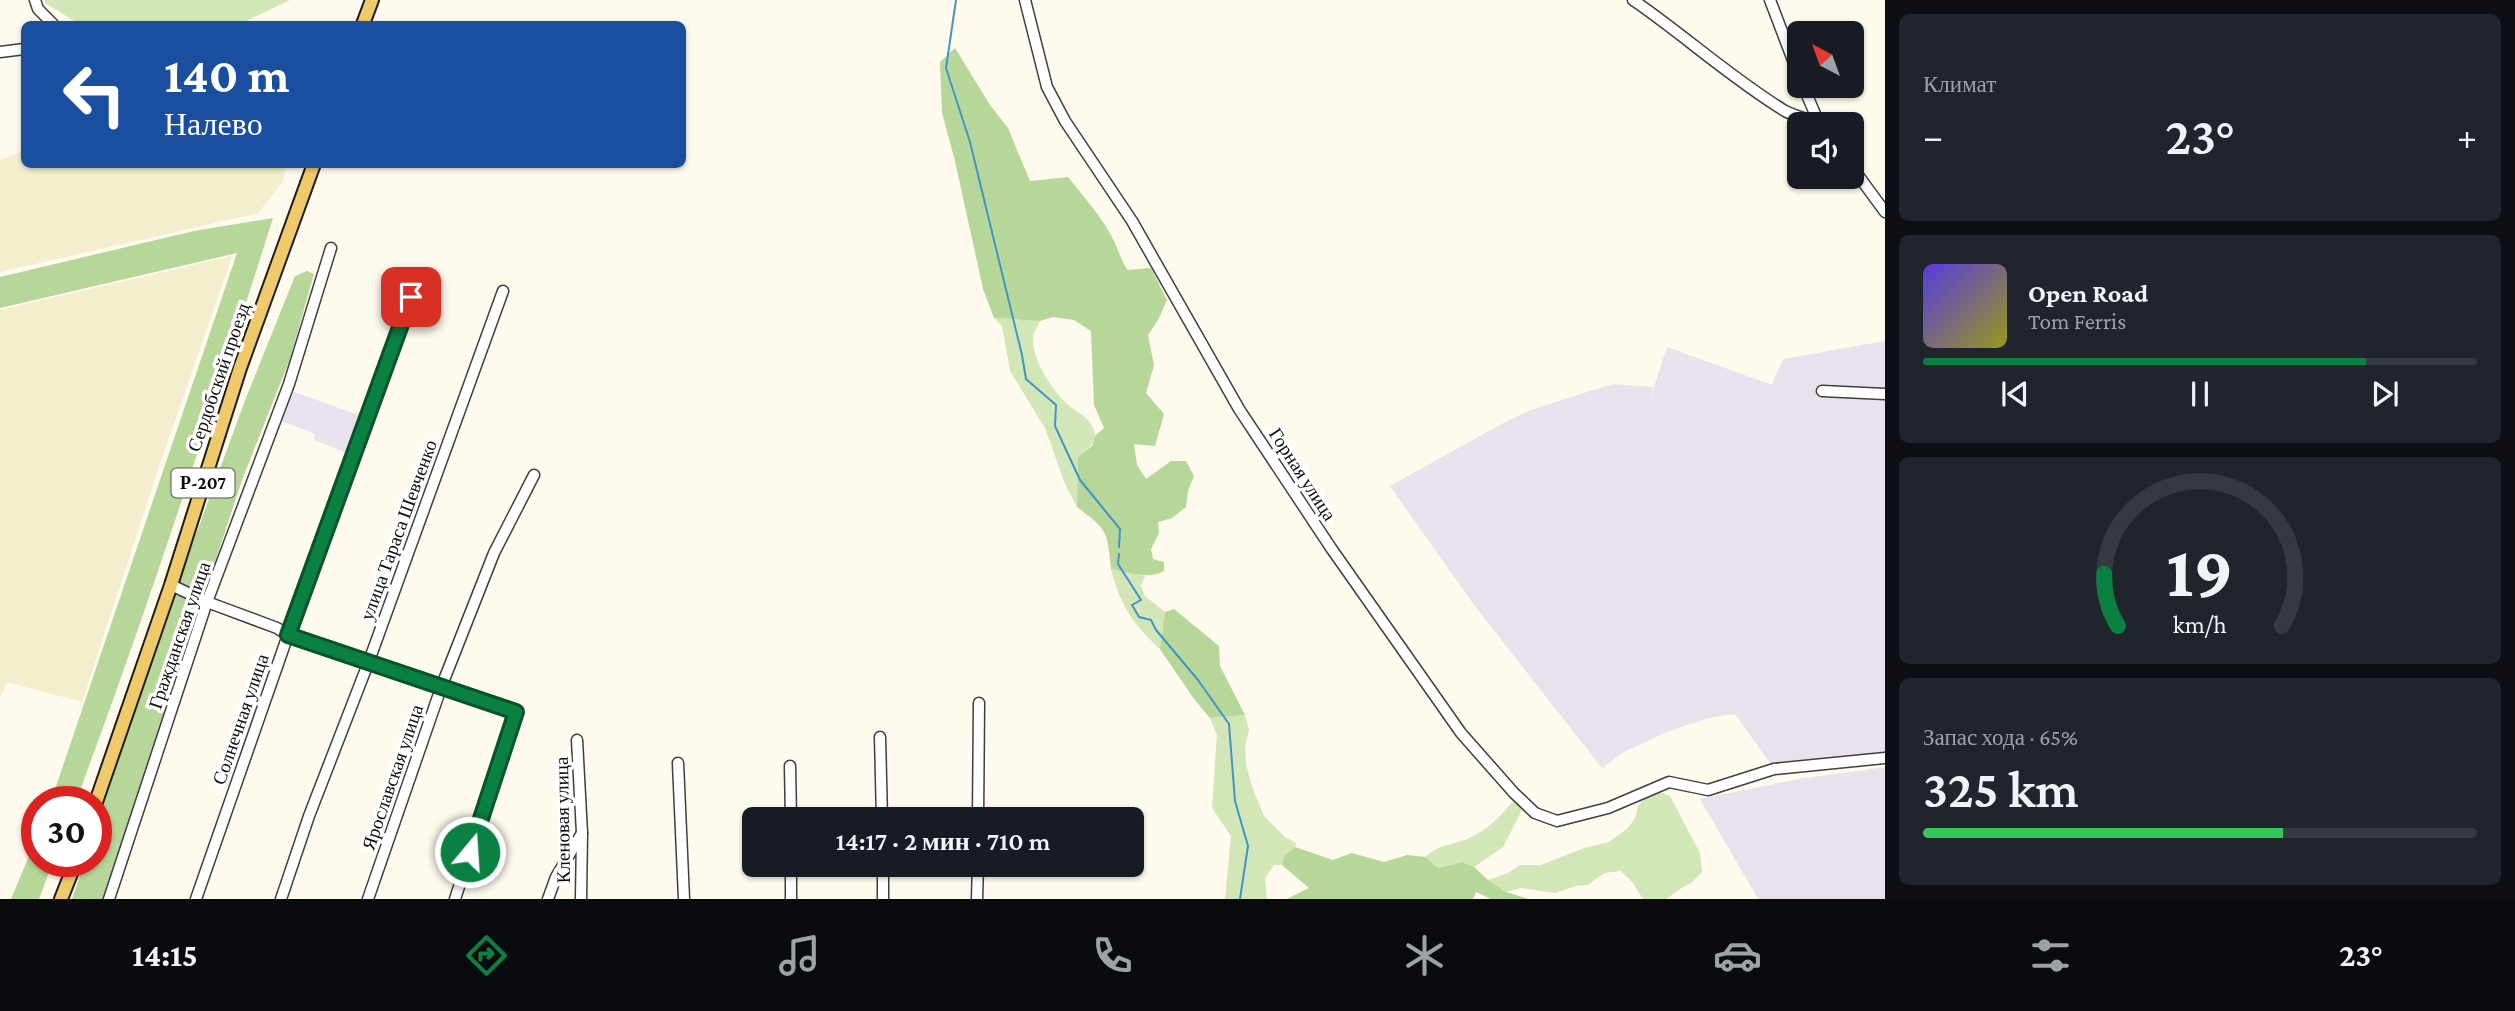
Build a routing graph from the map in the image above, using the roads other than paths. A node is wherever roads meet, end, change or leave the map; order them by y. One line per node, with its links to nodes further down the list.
1 (35, 0): 6 (street)
2 (372, 0): 7 (main road)
3 (1025, 0): 29 (street, Горная улица)
4 (1633, 0): 11 (street)
5 (1770, 0): 8 (street)
6 (50, 21)
7 (364, 21)
8 (1787, 45)
9 (21, 49): 10 (street)
10 (0, 52)
11 (1787, 112)
12 (313, 168): 21 (main road, Сердобский проезд / Р-207)
13 (1864, 183): 14 (street)
14 (1885, 212)
15 (331, 248): 22 (street, Гражданская улица)
16 (420, 274): 23 (street, Солнечная улица)
17 (503, 291): 24 (street, улица Тараса Шевченко)
18 (1822, 391): 19 (street)
19 (1885, 394)
20 (534, 475): 25 (street, Ярославская улица)
21 (171, 585): 22 (street); 32 (main road, Сердобский проезд / Р-207)
22 (207, 602): 23 (street); 42 (street, Гражданская улица)
23 (288, 635): 24 (street); 43 (street, Солнечная улица)
24 (369, 661): 25 (street); 44 (street, улица Тараса Шевченко)
25 (442, 685): 45 (street, Ярославская улица); 46 (street)
26 (979, 703): 35 (street)
27 (880, 737): 34 (street)
28 (577, 740): 36 (street, Кленовая улица)
29 (1885, 758)
30 (678, 763): 49 (street)
31 (790, 766): 33 (street)
32 (102, 786)
33 (791, 807)
34 (882, 807)
35 (978, 807)
36 (582, 833): 47 (street); 48 (street, Кленовая улица)
37 (70, 877): 41 (main road)
38 (791, 877): 50 (street)
39 (883, 877): 51 (street)
40 (978, 877): 52 (street)
41 (61, 899)
42 (109, 899)
43 (196, 899)
44 (281, 899)
45 (368, 899)
46 (455, 899)
47 (548, 899)
48 (581, 899)
49 (684, 899)
50 (791, 899)
51 (883, 899)
52 (977, 899)

